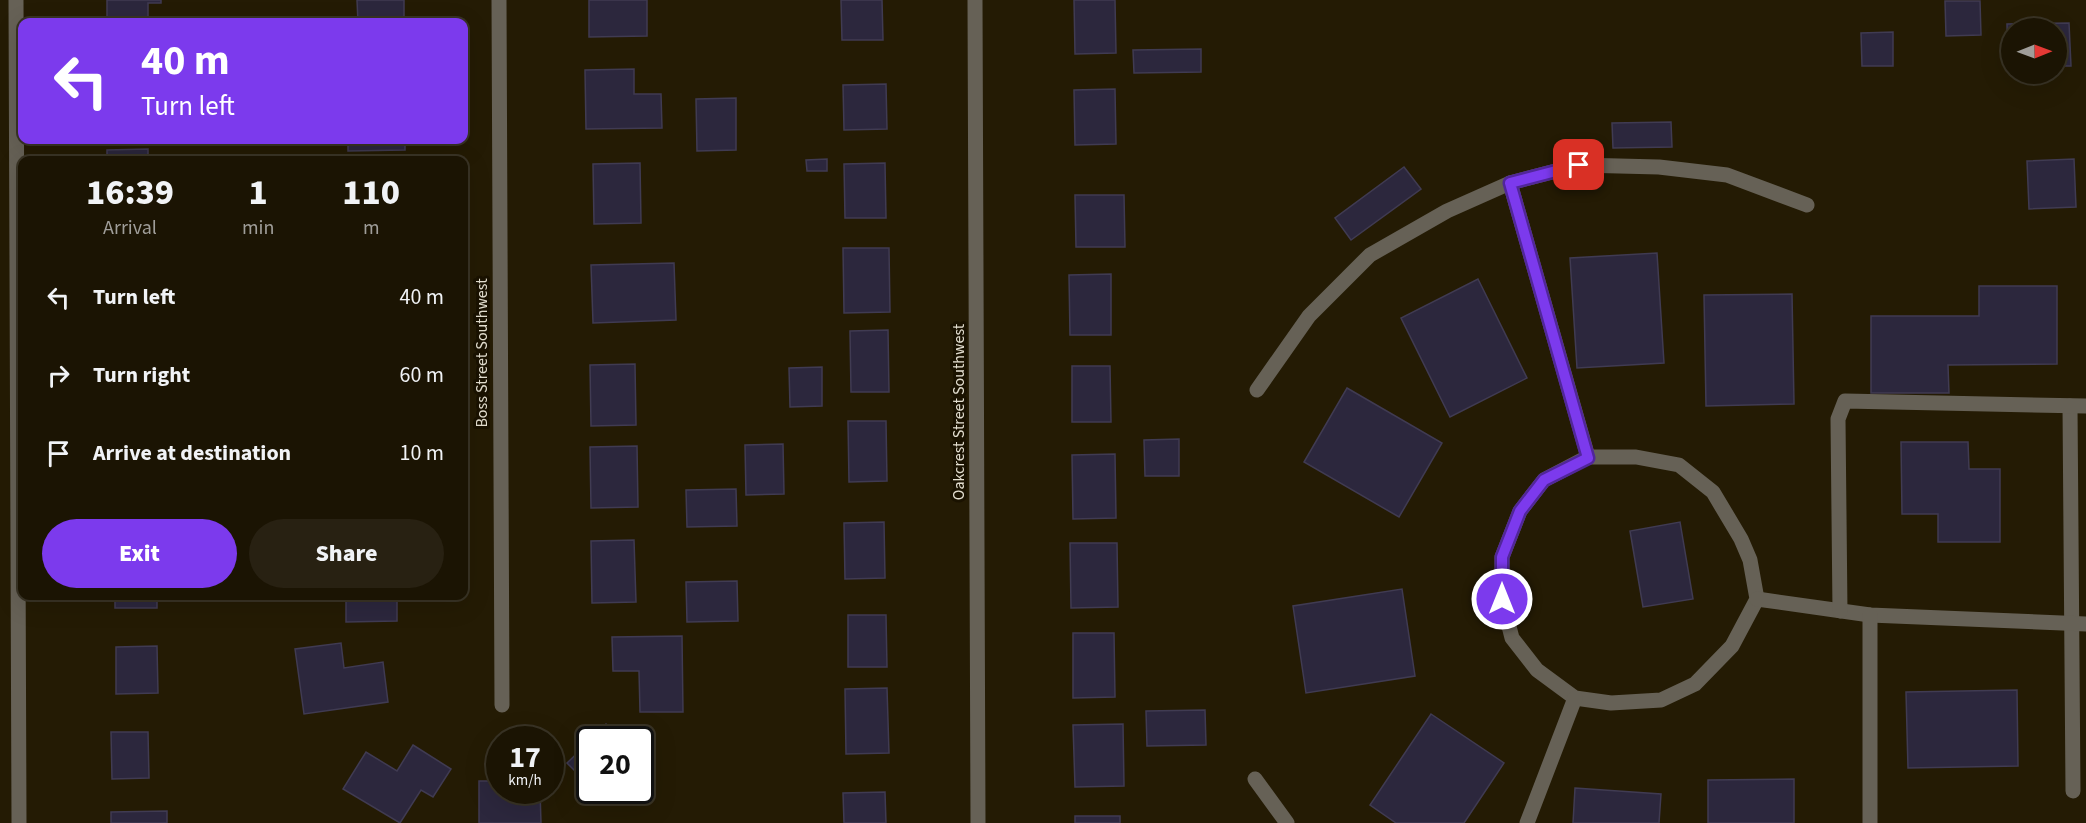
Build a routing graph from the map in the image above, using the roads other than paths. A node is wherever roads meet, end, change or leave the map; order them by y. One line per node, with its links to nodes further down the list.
1 (16, 0): 10 (street)
2 (499, 0): 17 (street, Boss Street Southwest)
3 (975, 0): 21 (street, Oakcrest Street Southwest)
4 (1510, 183): 5 (street); 6 (street); 9 (street)
5 (1808, 205)
6 (1257, 390)
7 (2070, 406): 8 (street); 13 (street); 15 (street)
8 (2086, 406)
9 (1588, 458): 11 (street); 16 (street)
10 (18, 549)
11 (1757, 599): 13 (street); 16 (street)
12 (18, 600): 20 (street)
13 (1840, 611): 14 (street)
14 (1870, 615): 15 (street); 24 (street)
15 (2078, 624): 19 (street)
16 (1575, 698): 23 (street)
17 (502, 705)
18 (1255, 779): 22 (street)
19 (2073, 791)
20 (19, 823)
21 (978, 823)
22 (1287, 823)
23 (1527, 823)
24 (1870, 823)

